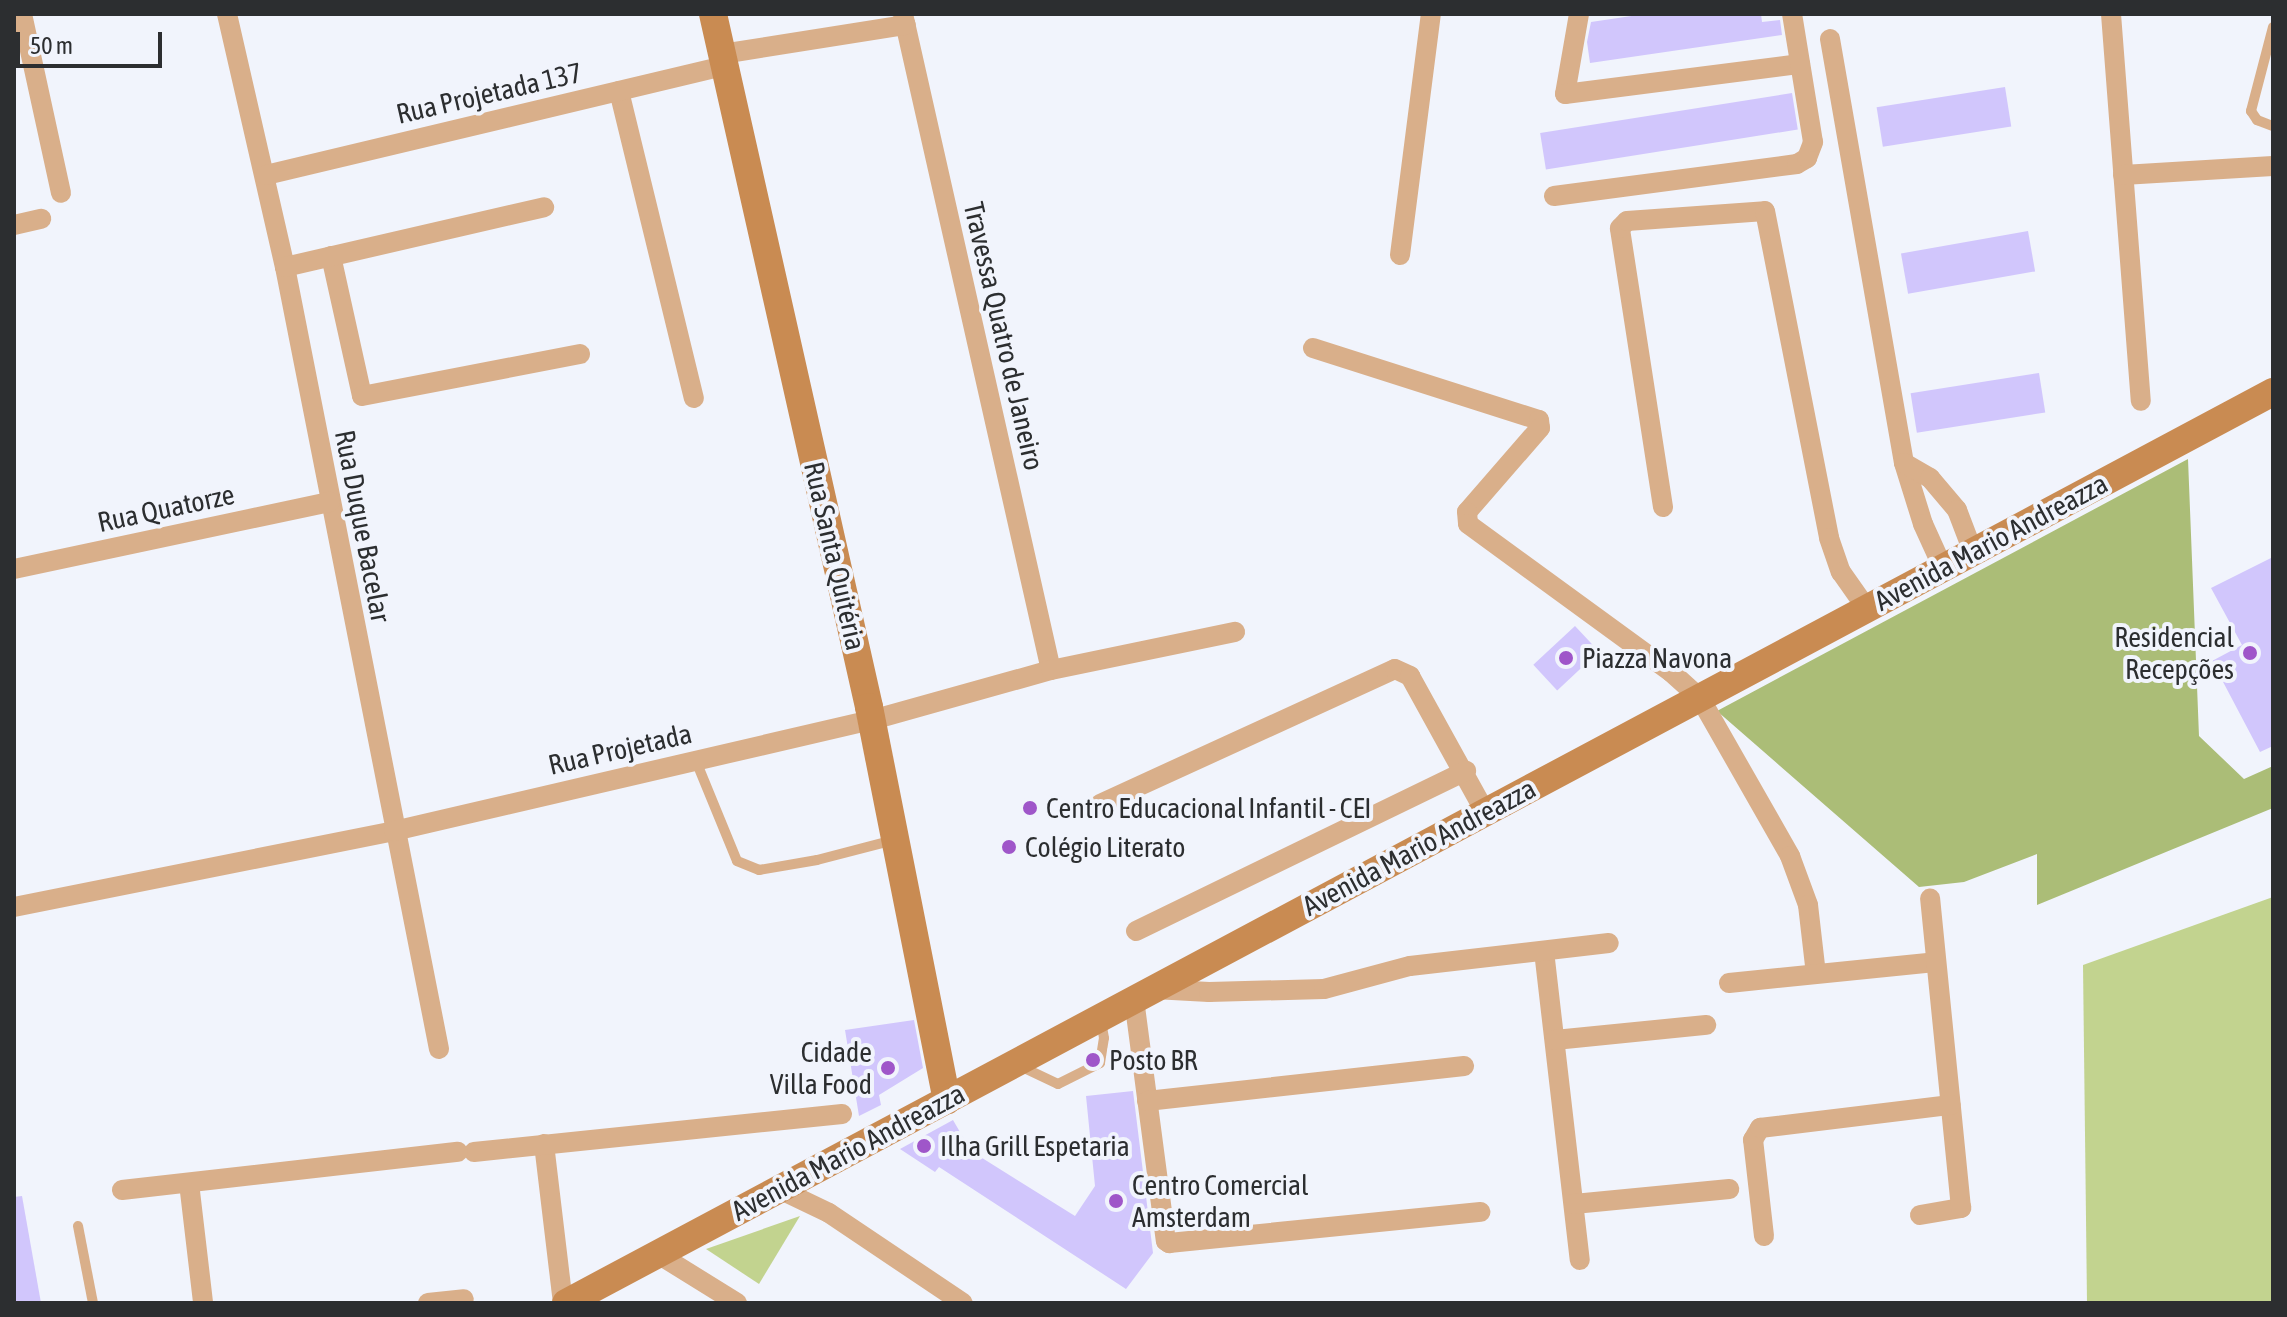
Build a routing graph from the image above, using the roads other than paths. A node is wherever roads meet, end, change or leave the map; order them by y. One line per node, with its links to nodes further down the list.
1 (22, 14): 18 (street)
2 (227, 14): 16 (street, Rua Duque Bacelar)
3 (713, 14): 11 (main road, Rua Santa Quitéria)
4 (1431, 14): 23 (street)
5 (1579, 14): 12 (street)
6 (1792, 14): 12 (street)
7 (2111, 14): 17 (street)
8 (904, 20): 11 (street, Rua Projetada 137); 39 (street, Travessa Quatro de Janeiro)
9 (2273, 27): 14 (lane)
10 (1830, 39): 31 (street)
11 (723, 60): 13 (street, Rua Projetada 137); 41 (main road, Rua Santa Quitéria)
12 (1800, 64): 19 (street)
13 (619, 91): 16 (street, Rua Projetada 137); 29 (street)
14 (2273, 126)
15 (2273, 166): 17 (street)
16 (266, 175): 25 (street, Rua Duque Bacelar)
17 (2123, 175): 30 (street)
18 (61, 193)
19 (1554, 196)
20 (544, 207): 24 (street)
21 (41, 219): 22 (street)
22 (14, 225)
23 (1400, 255)
24 (331, 256): 25 (street); 27 (street)
25 (285, 267): 32 (street, Rua Duque Bacelar)
26 (1313, 348): 40 (street)
27 (580, 354)
28 (2273, 392): 34 (main road, Avenida Mario Andreazza)
29 (694, 398)
30 (2141, 401)
31 (1904, 463): 34 (street); 35 (street)
32 (330, 502): 36 (street, Rua Quatorze); 46 (street, Rua Duque Bacelar)
33 (1663, 507): 37 (street)
34 (1973, 552): 35 (main road, Avenida Mario Andreazza)
35 (1943, 568): 37 (main road, Avenida Mario Andreazza)
36 (14, 569)
37 (1867, 609): 40 (main road, Avenida Mario Andreazza)
38 (1235, 632): 39 (street, Rua Projetada)
39 (1051, 670): 41 (street, Rua Projetada)
40 (1700, 698): 45 (main road, Avenida Mario Andreazza); 54 (street)
41 (872, 720): 42 (street, Rua Projetada); 47 (main road, Rua Santa Quitéria)
42 (696, 761): 46 (street, Rua Projetada); 47 (lane)
43 (1466, 771): 44 (street); 45 (street); 50 (street)
44 (1100, 804)
45 (1485, 812): 56 (main road, Avenida Mario Andreazza)
46 (394, 831): 49 (street, Rua Projetada); 60 (street, Rua Duque Bacelar)
47 (896, 839): 63 (main road, Rua Santa Quitéria)
48 (1930, 899): 53 (street)
49 (14, 907)
50 (1136, 931)
51 (1609, 943): 52 (street)
52 (1544, 951): 56 (street); 59 (street)
53 (1935, 962): 54 (street); 65 (street)
54 (1816, 974): 55 (street)
55 (1729, 983)
56 (1144, 994): 57 (main road, Avenida Mario Andreazza); 64 (street)
57 (1101, 1017): 61 (main road, Avenida Mario Andreazza); 61 (lane)
58 (1706, 1025): 59 (street)
59 (1555, 1040): 72 (street)
60 (439, 1049)
61 (1015, 1063): 63 (main road, Avenida Mario Andreazza)
62 (1464, 1066): 64 (street)
63 (947, 1100): 69 (main road, Avenida Mario Andreazza)
64 (1147, 1101): 73 (street)
65 (1951, 1105): 74 (street); 76 (street)
66 (842, 1114): 67 (street)
67 (544, 1144): 68 (street); 83 (street)
68 (189, 1183): 71 (street); 81 (street)
69 (779, 1189): 77 (main road, Avenida Mario Andreazza); 85 (street)
70 (1729, 1189): 72 (street)
71 (122, 1190)
72 (1574, 1204): 78 (street)
73 (1480, 1212)
74 (1920, 1215)
75 (78, 1226): 80 (lane)
76 (1764, 1236)
77 (658, 1254): 83 (main road, Avenida Mario Andreazza); 84 (street)
78 (1580, 1260)
79 (464, 1299): 82 (street)
80 (93, 1303)
81 (203, 1303)
82 (428, 1303)
83 (565, 1303)
84 (737, 1303)
85 (963, 1303)

